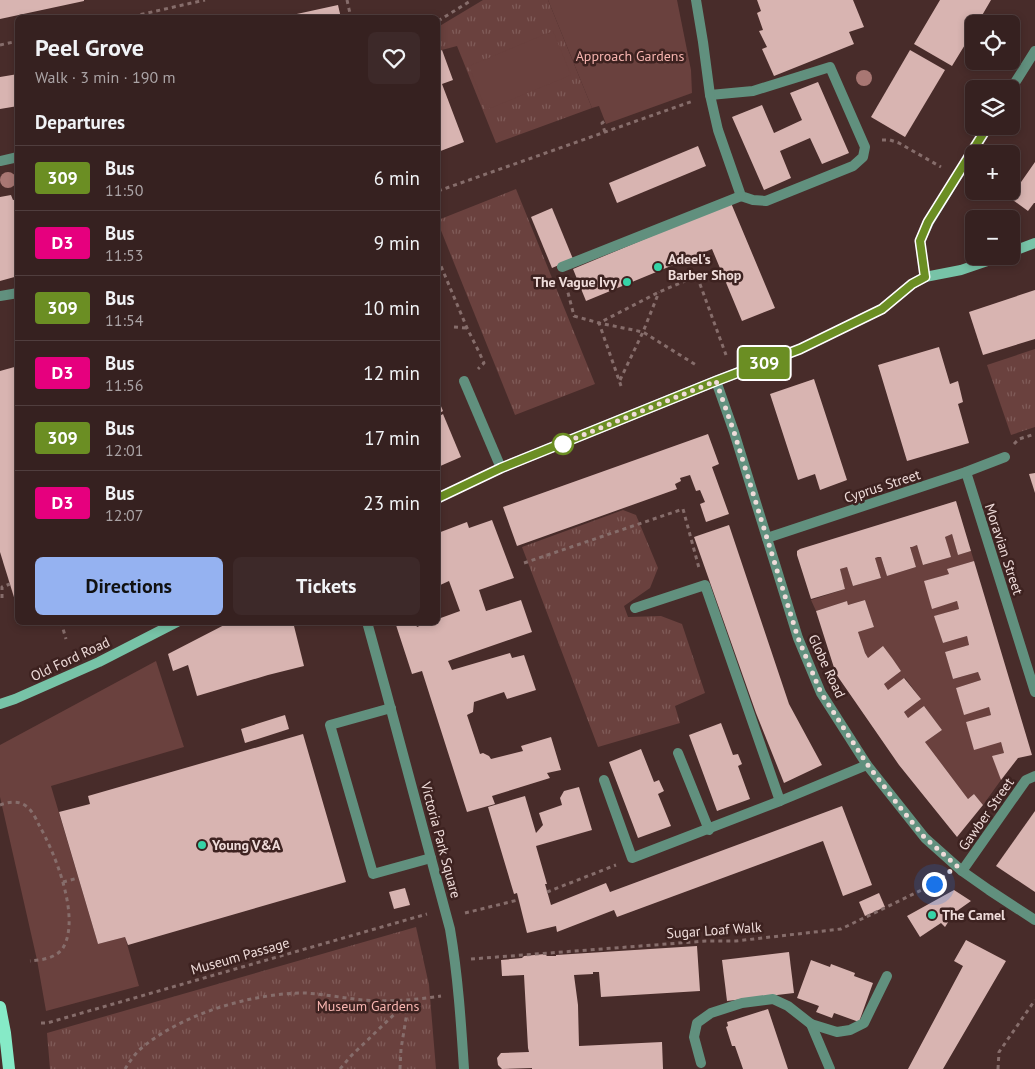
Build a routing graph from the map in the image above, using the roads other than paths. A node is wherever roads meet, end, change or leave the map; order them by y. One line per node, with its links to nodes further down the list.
1 (696, 0): 4 (street)
2 (1035, 50): 3 (street)
3 (1017, 80)
4 (710, 95): 8 (street); 8 (street)
5 (982, 135): 13 (street)
6 (15, 157): 7 (street)
7 (0, 161)
8 (741, 196): 12 (street)
9 (1035, 243): 10 (main road)
10 (1020, 249)
11 (976, 265): 13 (main road)
12 (562, 267)
13 (925, 277): 16 (main road)
14 (15, 294): 15 (street)
15 (0, 296)
16 (716, 381): 19 (main road); 22 (street, Globe Road)
17 (464, 382): 19 (street)
18 (1005, 457): 20 (street, Cyprus Street)
19 (501, 468): 21 (main road)
20 (966, 472): 22 (street, Cyprus Street); 26 (street, Moravian Street)
21 (440, 497)
22 (767, 538): 30 (street, Globe Road)
23 (635, 608): 33 (street)
24 (171, 625): 27 (main road, Old Ford Road)
25 (368, 625): 28 (street, Victoria Park Square)
26 (1035, 692)
27 (0, 704)
28 (391, 708): 35 (street, Victoria Park Square); 35 (street)
29 (678, 753): 34 (street)
30 (867, 764): 33 (street); 36 (street, Globe Road)
31 (1035, 776): 36 (street, Gawber Street)
32 (604, 780): 34 (street)
33 (780, 801): 34 (street)
34 (709, 830)
35 (431, 858): 43 (street, Victoria Park Square)
36 (959, 869): 37 (street, Globe Road)
37 (1035, 920)
38 (887, 976): 40 (street)
39 (0, 1007): 42 (main road)
40 (811, 1024): 41 (street); 44 (street)
41 (701, 1063)
42 (10, 1069)
43 (464, 1069)
44 (830, 1069)

